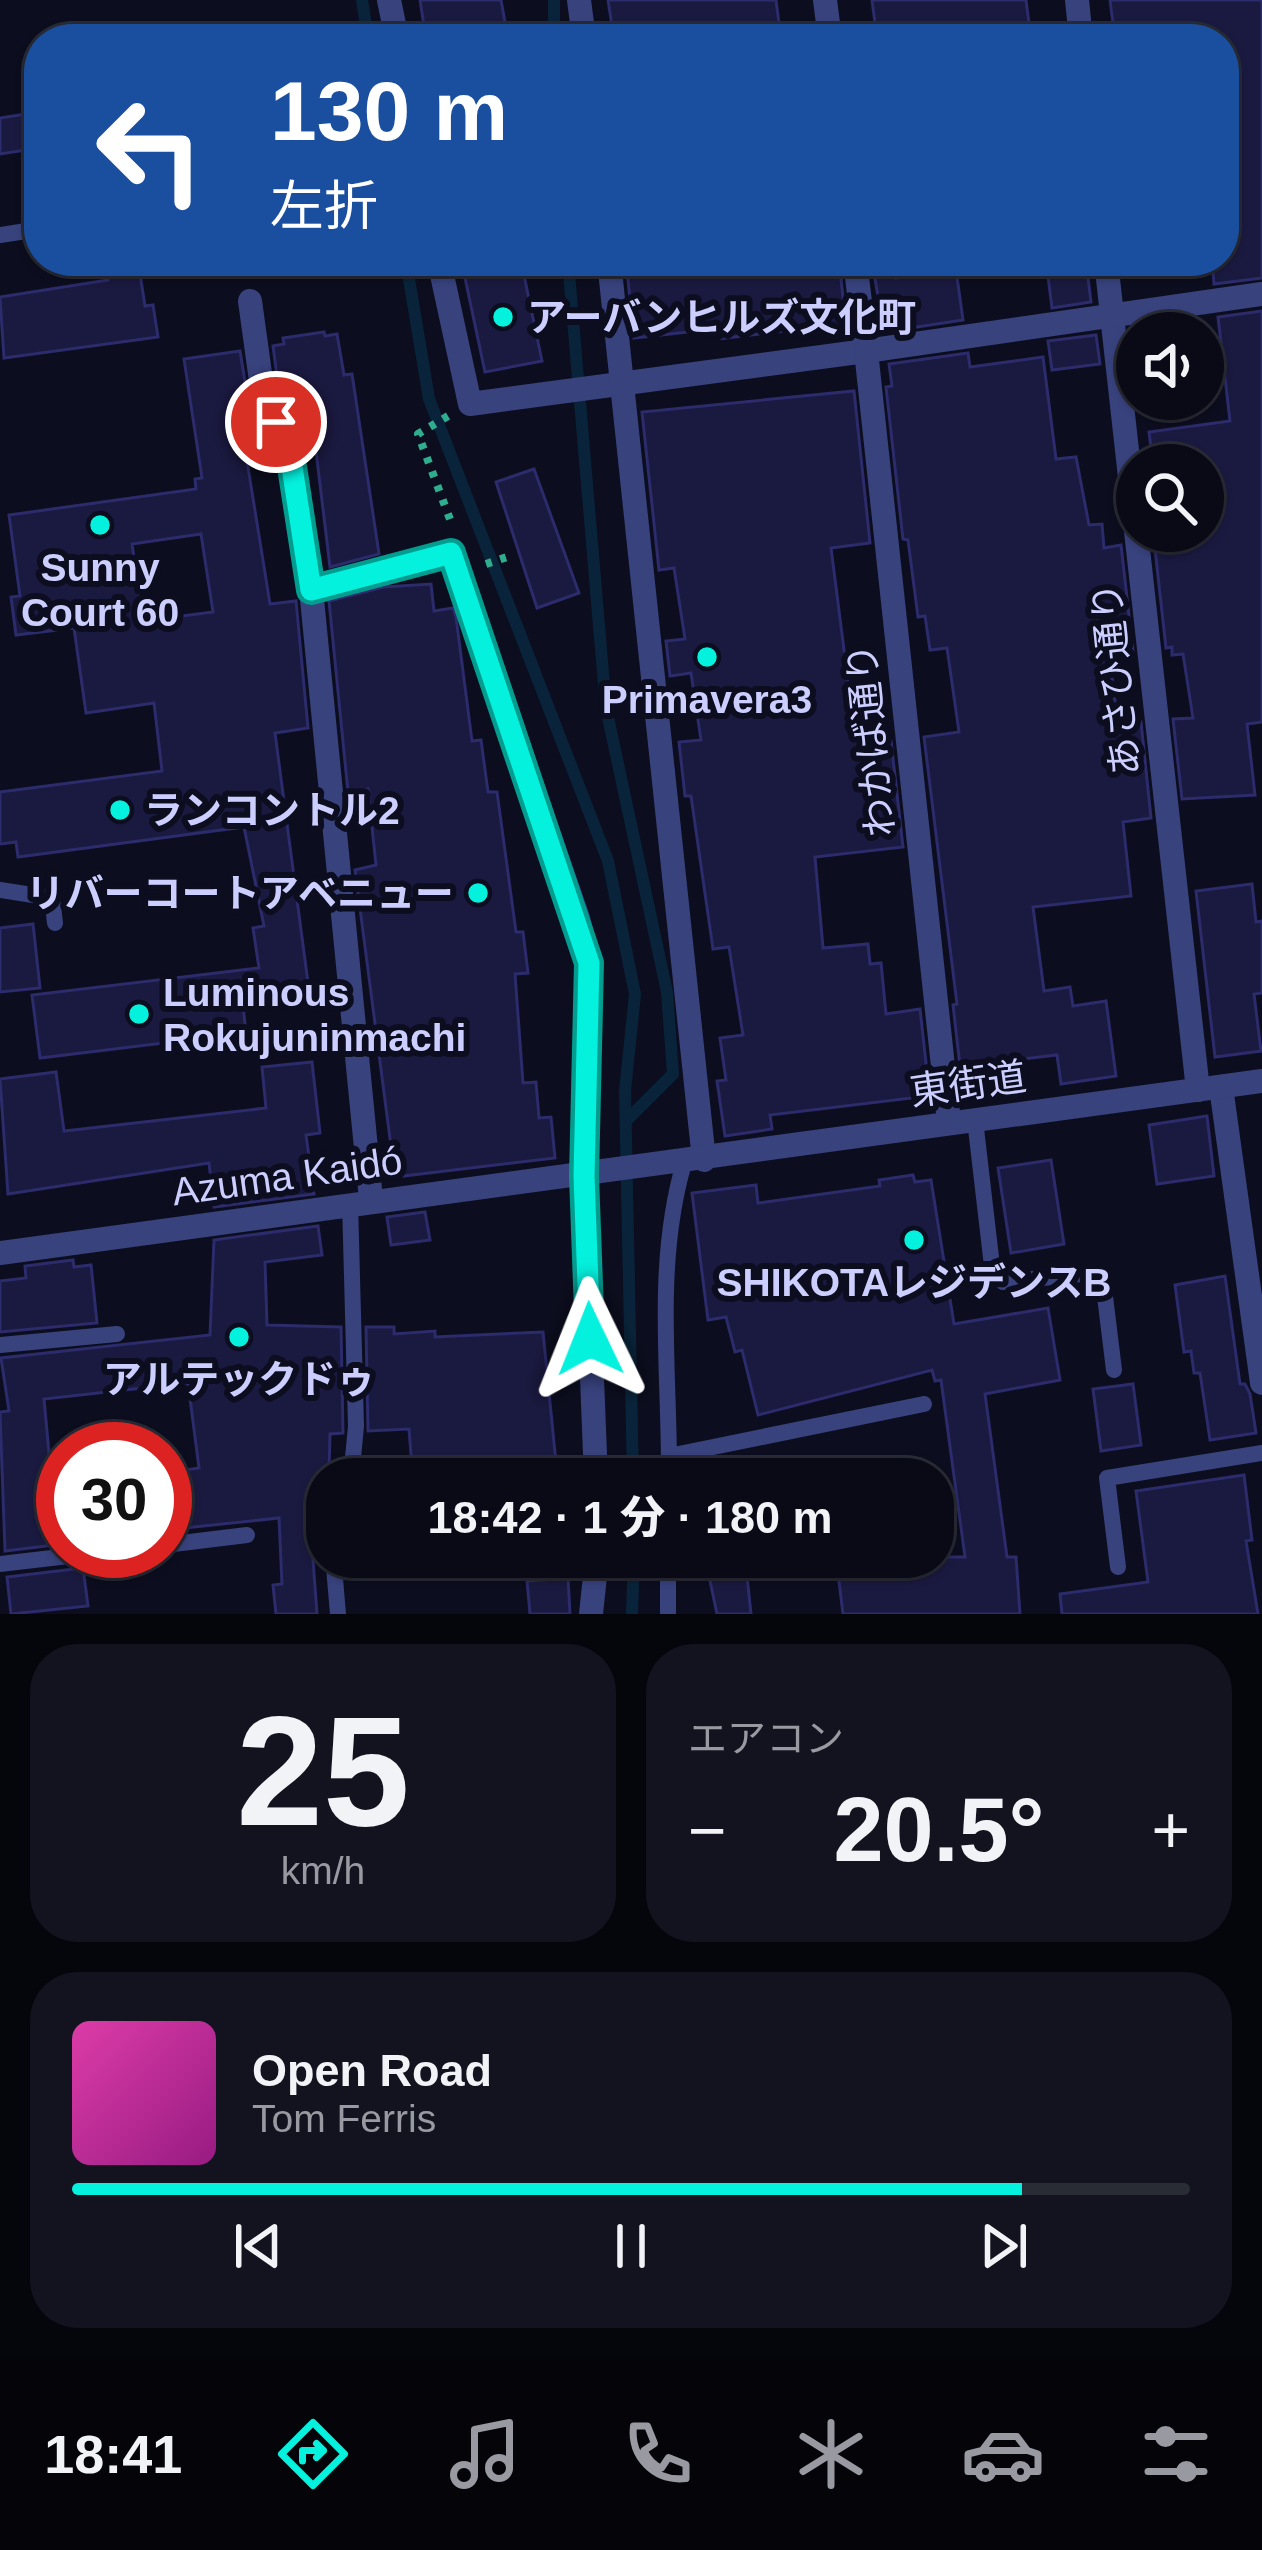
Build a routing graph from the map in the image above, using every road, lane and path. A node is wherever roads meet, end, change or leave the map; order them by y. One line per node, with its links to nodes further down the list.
1 (442, 276): 9 (street)
2 (611, 276): 9 (street)
3 (857, 276): 8 (street, わかば通り)
4 (1108, 276): 7 (street, あさひ通り)
5 (1262, 294): 7 (street)
6 (250, 301): 12 (street)
7 (1112, 314): 8 (street); 16 (street, あさひ通り)
8 (866, 351): 9 (street); 17 (street, わかば通り)
9 (623, 381): 18 (street)
10 (423, 431): 11 (path)
11 (451, 553): 12 (street); 19 (street)
12 (311, 590): 20 (street)
13 (0, 890): 14 (lane)
14 (56, 922)
15 (1262, 1081): 16 (street, 東街道)
16 (1210, 1088): 17 (street, 東街道); 25 (street, あさひ通り)
17 (962, 1121): 18 (street, 東街道); 24 (lane)
18 (685, 1163): 19 (street, 東街道); 28 (lane)
19 (591, 1175): 20 (street, Azuma Kaidó); 30 (street)
20 (361, 1200): 21 (street, Azuma Kaidó); 29 (lane)
21 (0, 1252)
22 (117, 1334): 23 (lane)
23 (0, 1345)
24 (1114, 1370)
25 (1262, 1383)
26 (924, 1404): 28 (lane)
27 (1262, 1453): 35 (lane)
28 (669, 1456)
29 (353, 1458)
30 (596, 1458)
31 (247, 1535): 32 (lane)
32 (192, 1542)
33 (36, 1560): 34 (lane)
34 (0, 1564)
35 (1118, 1568)
36 (335, 1578): 39 (lane)
37 (594, 1578): 40 (street)
38 (668, 1578): 41 (lane)
39 (338, 1614)
40 (590, 1614)
41 (668, 1614)

